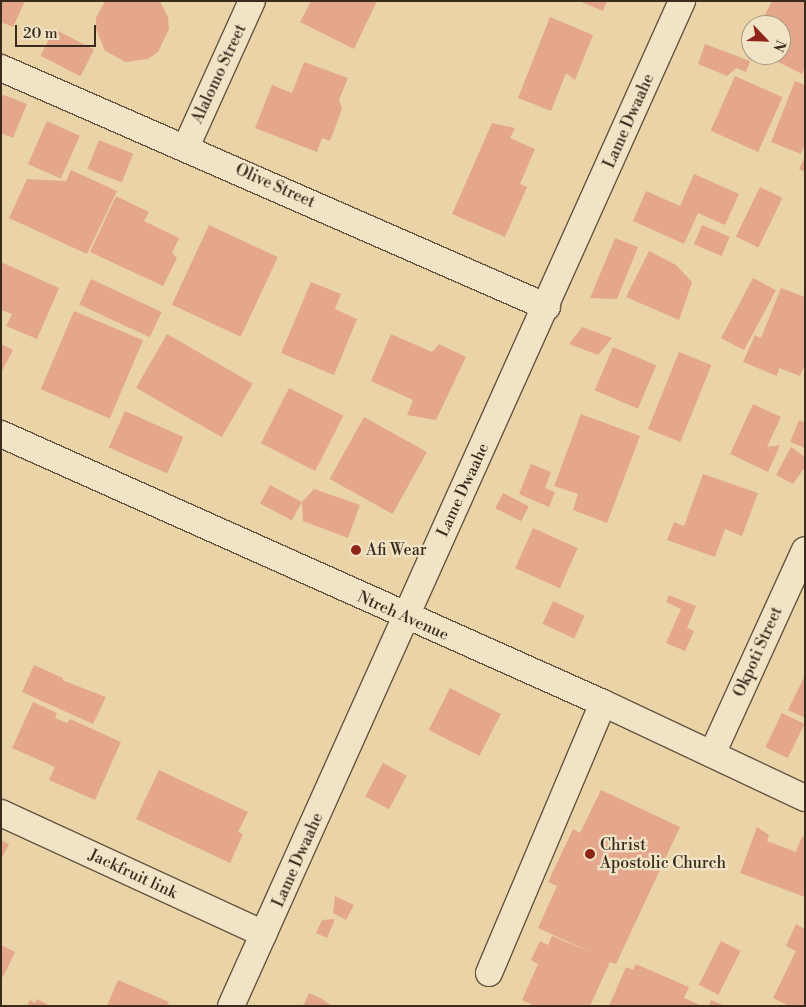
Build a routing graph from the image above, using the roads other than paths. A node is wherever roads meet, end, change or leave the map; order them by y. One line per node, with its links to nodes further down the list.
1 (252, 1): 4 (street, Alalomo Street)
2 (682, 1): 5 (street, Lame Dwaahe)
3 (1, 68): 4 (street, Olive Street)
4 (186, 147): 5 (street, Olive Street)
5 (547, 307): 8 (street, Lame Dwaahe)
6 (1, 434): 8 (street, Ntreh Avenue)
7 (805, 550): 10 (street, Okpoti Street)
8 (405, 617): 9 (street, Ntreh Avenue); 13 (street, Lame Dwaahe)
9 (603, 703): 10 (street, Ntreh Avenue); 14 (street)
10 (712, 754): 11 (street, Ntreh Avenue)
11 (805, 798)
12 (1, 813): 13 (street, Jackfruit link)
13 (264, 934): 15 (street, Lame Dwaahe)
14 (489, 973)
15 (231, 1006)

